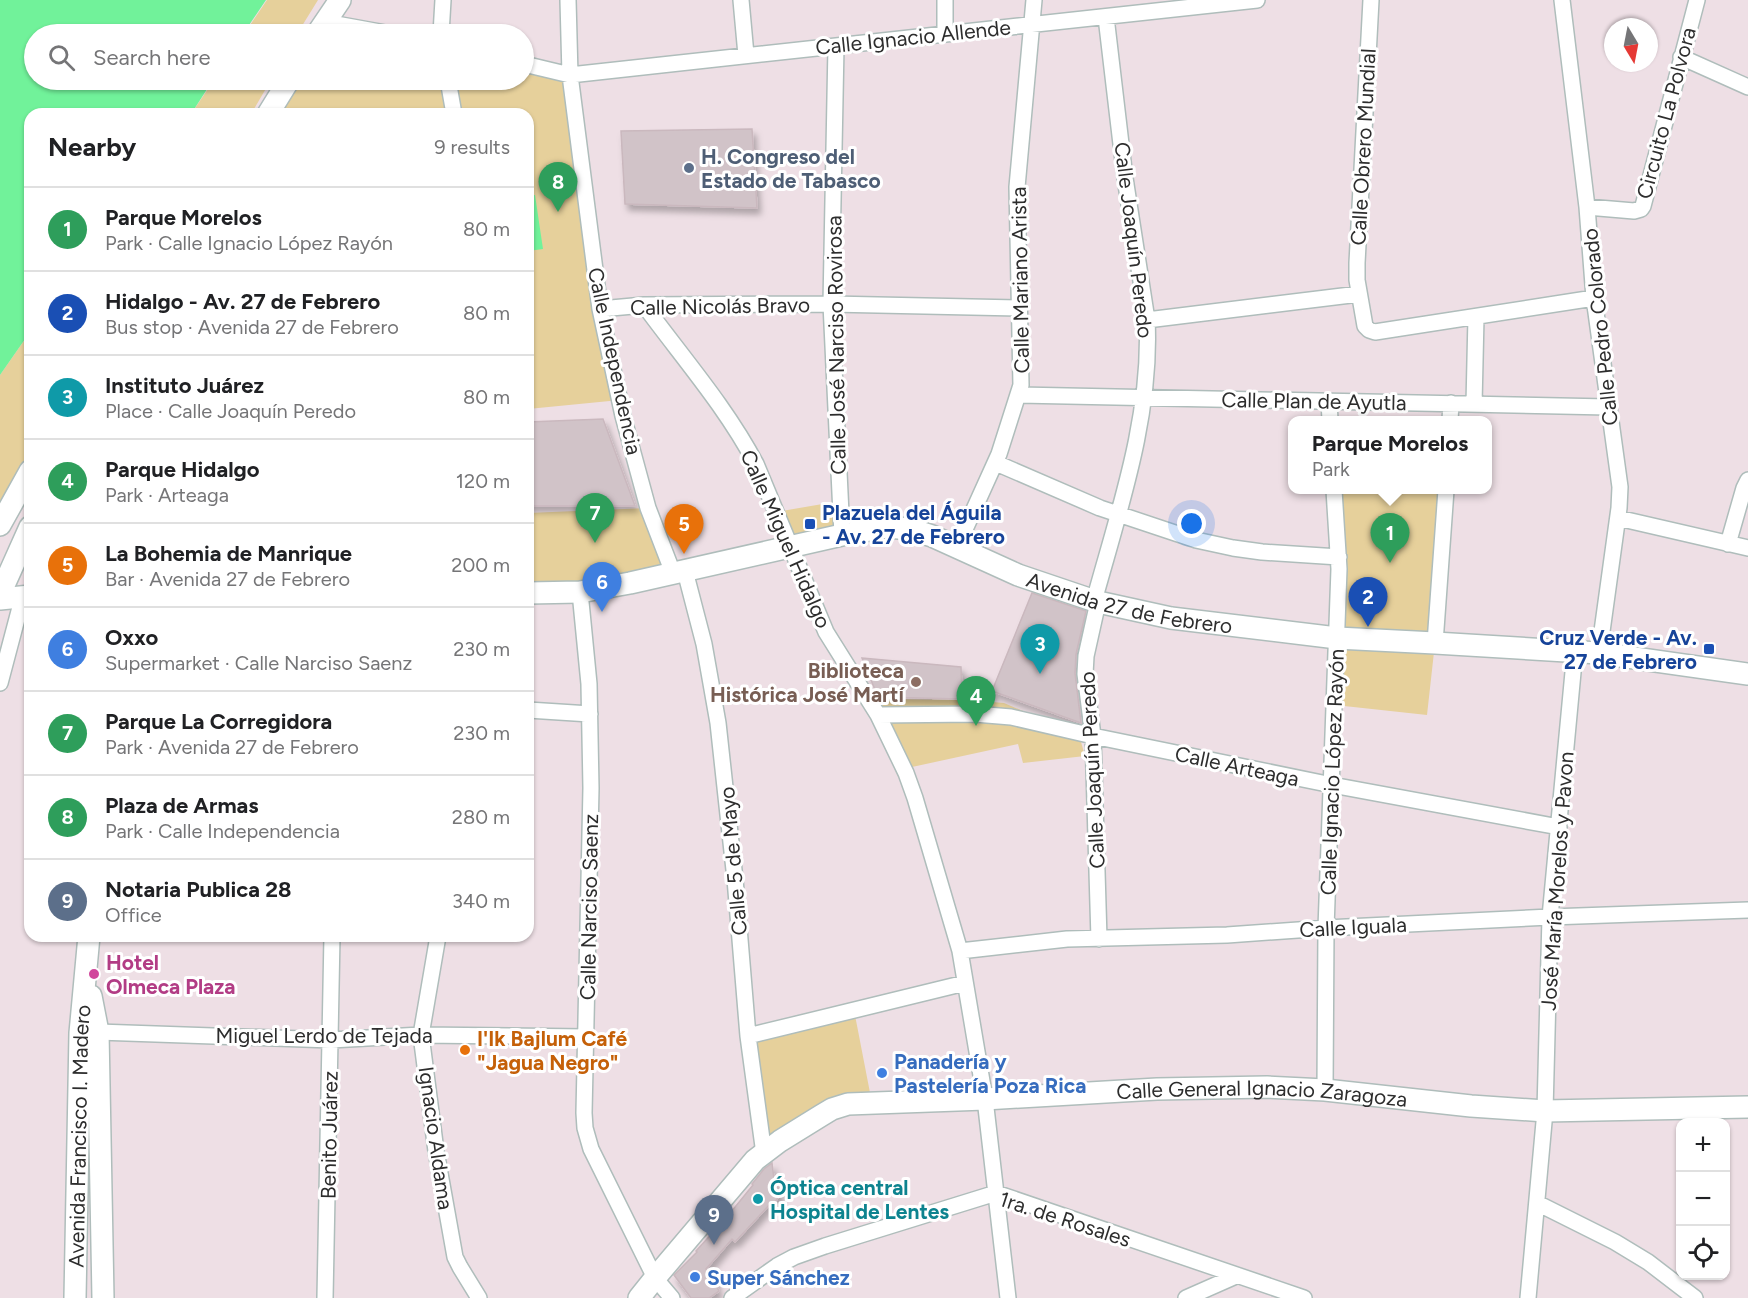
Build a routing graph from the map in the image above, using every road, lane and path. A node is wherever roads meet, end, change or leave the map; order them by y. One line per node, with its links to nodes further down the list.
1 (340, 0): 12 (street)
2 (443, 0): 13 (street)
3 (568, 0): 20 (street, Calle Independencia)
4 (741, 0): 17 (street)
5 (945, 0): 15 (street)
6 (1034, 0): 14 (street, Calle Mariano Arista)
7 (1257, 0): 11 (street, Calle Ignacio Allende)
8 (1371, 0): 27 (street, Calle Obrero Mundial)
9 (1562, 0): 26 (street, Calle Pedro Colorado)
10 (1697, 0): 18 (street, Circuito La Polvora)
11 (1106, 17): 14 (street, Calle Ignacio Allende); 34 (street, Calle Joaquín Peredo)
12 (324, 24)
13 (442, 24)
14 (1031, 24): 15 (street, Calle Ignacio Allende); 31 (street, Calle Mariano Arista)
15 (945, 33): 16 (street, Calle Ignacio Allende)
16 (836, 46): 17 (street, Calle Ignacio Allende); 29 (street, Calle José Narciso Rovirosa)
17 (746, 55): 20 (street, Calle Ignacio Allende)
18 (1681, 57): 21 (street); 26 (street, Circuito La Polvora)
19 (534, 66): 20 (street)
20 (570, 75): 32 (street, Calle Independencia)
21 (1748, 87)
22 (283, 90): 24 (street)
23 (450, 90): 25 (street)
24 (272, 108)
25 (453, 108)
26 (1587, 207): 28 (street, Calle Pedro Colorado)
27 (1359, 294): 33 (street, Calle Obrero Mundial); 34 (street)
28 (1594, 298): 33 (street, Calle Obrero Mundial); 40 (street, Calle Pedro Colorado)
29 (831, 304): 30 (street, Calle Nicolás Bravo); 31 (street, Calle Nicolás Bravo); 51 (street, Calle José Narciso Rovirosa)
30 (644, 305): 32 (street, Calle Nicolás Bravo); 54 (street, Calle Miguel Hidalgo)
31 (1020, 308): 35 (street, Calle Mariano Arista)
32 (600, 309): 58 (street, Calle Independencia)
33 (1476, 317): 39 (street)
34 (1147, 320): 36 (street, Calle Joaquín Peredo)
35 (1019, 395): 36 (street, Calle Plan de Ayutla); 43 (street, Calle Mariano Arista)
36 (1143, 398): 37 (street, Calle Plan de Ayutla); 48 (street, Calle Joaquín Peredo)
37 (1329, 401): 38 (street, Calle Plan de Ayutla); 41 (street)
38 (1451, 403): 39 (street, Calle Plan de Ayutla); 42 (street)
39 (1474, 404): 40 (street, Calle Plan de Ayutla)
40 (1608, 407): 49 (street, Calle Pedro Colorado)
41 (1330, 416)
42 (1450, 416)
43 (996, 463): 48 (street); 55 (street, Calle Mariano Arista)
44 (1748, 480): 53 (street)
45 (24, 482): 50 (street)
46 (1334, 494): 57 (street, Calle Ignacio López Rayón)
47 (1446, 494): 67 (street)
48 (1118, 514): 57 (street); 64 (street, Calle Joaquín Peredo)
49 (1618, 518): 53 (street); 69 (street, Calle Pedro Colorado)
50 (0, 525)
51 (842, 535): 54 (street, Avenida 27 de Febrero); 55 (street, Avenida 27 de Febrero)
52 (24, 540): 61 (street)
53 (1728, 544): 56 (street)
54 (790, 547): 58 (street, Avenida 27 de Febrero); 74 (street, Calle Miguel Hidalgo)
55 (957, 547): 64 (street, Avenida 27 de Febrero)
56 (1748, 549)
57 (1339, 557): 66 (street, Calle Ignacio López Rayón)
58 (679, 572): 59 (street, Avenida 27 de Febrero); 90 (street, Calle 5 de Mayo)
59 (580, 592): 60 (street, Avenida 27 de Febrero); 73 (street, Calle Narciso Saenz)
60 (534, 593)
61 (0, 594)
62 (24, 596): 63 (street)
63 (0, 599)
64 (1096, 602): 66 (street, Avenida 27 de Febrero); 75 (street, Calle Joaquín Peredo)
65 (24, 606): 71 (street)
66 (1337, 638): 67 (street, Avenida 27 de Febrero); 76 (street, Calle Ignacio López Rayón)
67 (1435, 643): 68 (street, Avenida 27 de Febrero)
68 (1575, 651): 69 (street, Avenida 27 de Febrero); 77 (street, José María Morelos y Pavon)
69 (1599, 654): 70 (street, Avenida 27 de Febrero)
70 (1748, 674)
71 (0, 683)
72 (534, 710): 73 (street)
73 (590, 714): 91 (street, Calle Narciso Saenz)
74 (878, 715): 75 (street, Calle Arteaga); 85 (street, Calle Miguel Hidalgo)
75 (1093, 736): 76 (street, Calle Arteaga); 81 (street, Calle Joaquín Peredo)
76 (1332, 785): 77 (street, Calle Arteaga); 80 (street, Calle Ignacio López Rayón)
77 (1559, 827): 79 (street, José María Morelos y Pavon)
78 (1748, 910): 79 (street, Calle Iguala)
79 (1550, 917): 80 (street, Calle Iguala); 96 (street, José María Morelos y Pavon)
80 (1326, 928): 81 (street, Calle Iguala); 93 (street, Calle Ignacio López Rayón)
81 (1099, 939): 85 (street, Calle Iguala)
82 (89, 942): 86 (street, Avenida Francisco I. Madero)
83 (332, 942): 92 (street, Benito Juárez)
84 (437, 942): 89 (street, Ignacio Aldama)
85 (960, 951): 87 (street, Calle Miguel Hidalgo)
86 (86, 976): 88 (street, Avenida Francisco I. Madero); 102 (street, Avenida Francisco I. Madero)
87 (965, 983): 90 (street); 94 (street, Calle Miguel Hidalgo)
88 (98, 1032): 92 (street, Miguel Lerdo de Tejada); 103 (street, Avenida Francisco I. Madero)
89 (421, 1035): 91 (street, Miguel Lerdo de Tejada); 92 (street, Miguel Lerdo de Tejada); 105 (street, Ignacio Aldama)
90 (748, 1036): 97 (street, Calle 5 de Mayo)
91 (586, 1037): 101 (street, Calle Narciso Saenz)
92 (331, 1040): 104 (street, Benito Juárez)
93 (1325, 1090): 94 (street, Calle General Ignacio Zaragoza); 96 (street, Calle General Ignacio Zaragoza)
94 (985, 1099): 97 (street, Calle General Ignacio Zaragoza); 98 (street, Calle Miguel Hidalgo)
95 (1748, 1107): 96 (street, Calle General Ignacio Zaragoza)
96 (1545, 1112): 99 (street, José María Morelos y Pavon)
97 (764, 1154): 101 (street, Calle General Ignacio Zaragoza)
98 (996, 1193): 100 (street, 1ra. de Rosales); 108 (street, 1ra. de Rosales); 109 (street, Calle Miguel Hidalgo)
99 (1537, 1203): 112 (street, José María Morelos y Pavon); 113 (street)
100 (1236, 1276): 110 (street); 111 (street, 1ra. de Rosales)
101 (654, 1278): 106 (street, Calle General Ignacio Zaragoza); 107 (street, Calle Narciso Saenz)
102 (75, 1298)
103 (103, 1298)
104 (326, 1298)
105 (479, 1298)
106 (639, 1298)
107 (672, 1298)
108 (732, 1298)
109 (1008, 1298)
110 (1186, 1298)
111 (1304, 1298)
112 (1528, 1298)
113 (1695, 1298)

